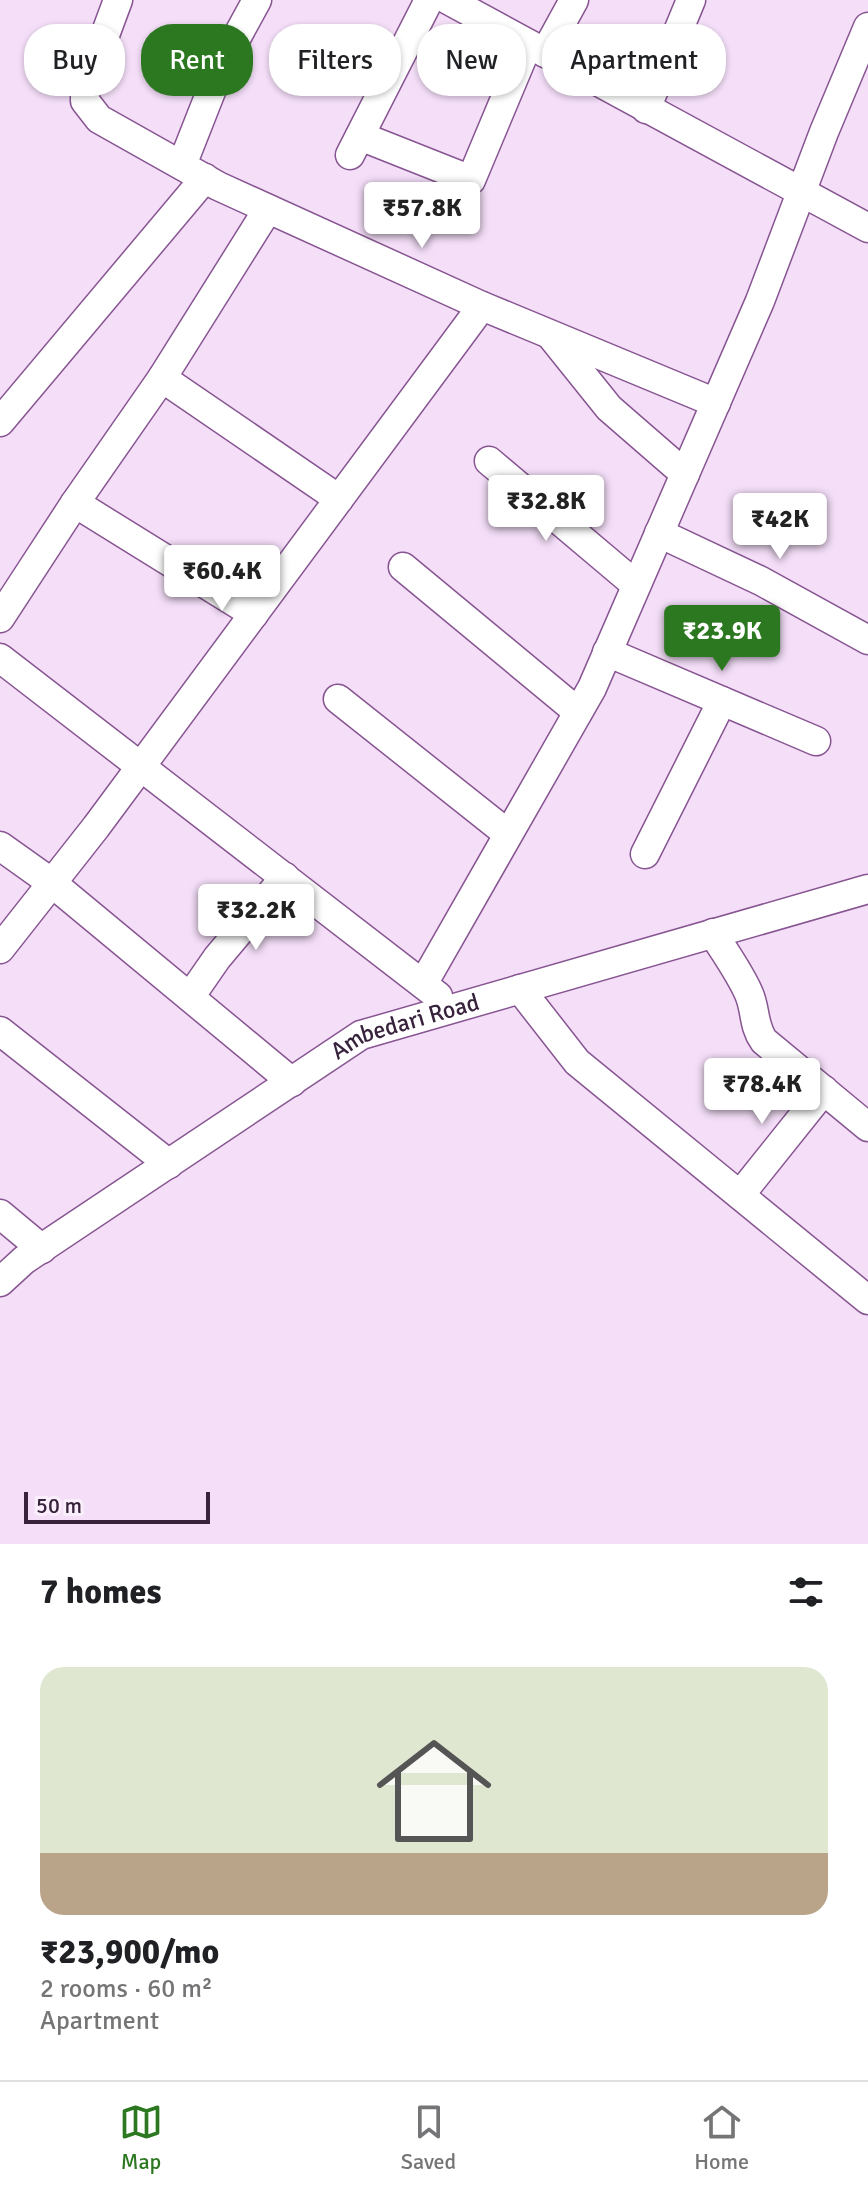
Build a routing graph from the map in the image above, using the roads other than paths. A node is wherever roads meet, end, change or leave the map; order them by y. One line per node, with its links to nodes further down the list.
1 (118, 0): 10 (street)
2 (257, 0): 10 (street)
3 (429, 0): 8 (street)
4 (448, 0): 8 (street)
5 (574, 0): 8 (street)
6 (691, 0): 9 (street)
7 (868, 27): 11 (street)
8 (537, 49): 9 (street)
9 (646, 109): 11 (street)
10 (193, 172): 12 (street); 18 (street)
11 (801, 193): 13 (street); 17 (street)
12 (268, 209): 14 (street); 16 (street)
13 (868, 228)
14 (482, 306): 15 (street); 21 (street)
15 (548, 333): 17 (street); 20 (street)
16 (162, 378): 21 (street); 22 (street)
17 (716, 403): 20 (street)
18 (0, 422)
19 (489, 461): 25 (street)
20 (685, 474): 23 (street)
21 (339, 499): 26 (street)
22 (75, 503): 26 (street); 27 (street)
23 (659, 533): 25 (street); 28 (street)
24 (403, 567): 33 (street)
25 (636, 585): 29 (street)
26 (254, 614): 35 (street)
27 (0, 618)
28 (866, 632)
29 (607, 652): 32 (street); 33 (street)
30 (0, 658): 35 (street)
31 (338, 699): 36 (street)
32 (722, 701): 34 (street); 38 (street)
33 (578, 712): 36 (street)
34 (816, 741)
35 (141, 766): 39 (street); 40 (street)
36 (508, 834): 44 (street)
37 (0, 846): 40 (street)
38 (645, 854)
39 (285, 877): 44 (street); 46 (street)
40 (52, 883): 43 (street); 46 (street)
41 (868, 889): 42 (street, Ambedari Road)
42 (713, 933): 45 (street, Ambedari Road); 50 (street)
43 (0, 949)
44 (423, 984): 47 (street)
45 (520, 989): 47 (street, Ambedari Road); 53 (street)
46 (190, 997): 49 (street)
47 (454, 1009): 49 (street, Ambedari Road)
48 (0, 1031): 52 (street)
49 (292, 1082): 52 (street, Ambedari Road)
50 (824, 1090): 51 (street); 53 (street)
51 (868, 1127)
52 (169, 1164): 55 (street, Ambedari Road)
53 (740, 1195): 57 (street)
54 (0, 1214): 55 (street)
55 (42, 1249): 56 (street, Ambedari Road)
56 (0, 1282)
57 (868, 1300)

